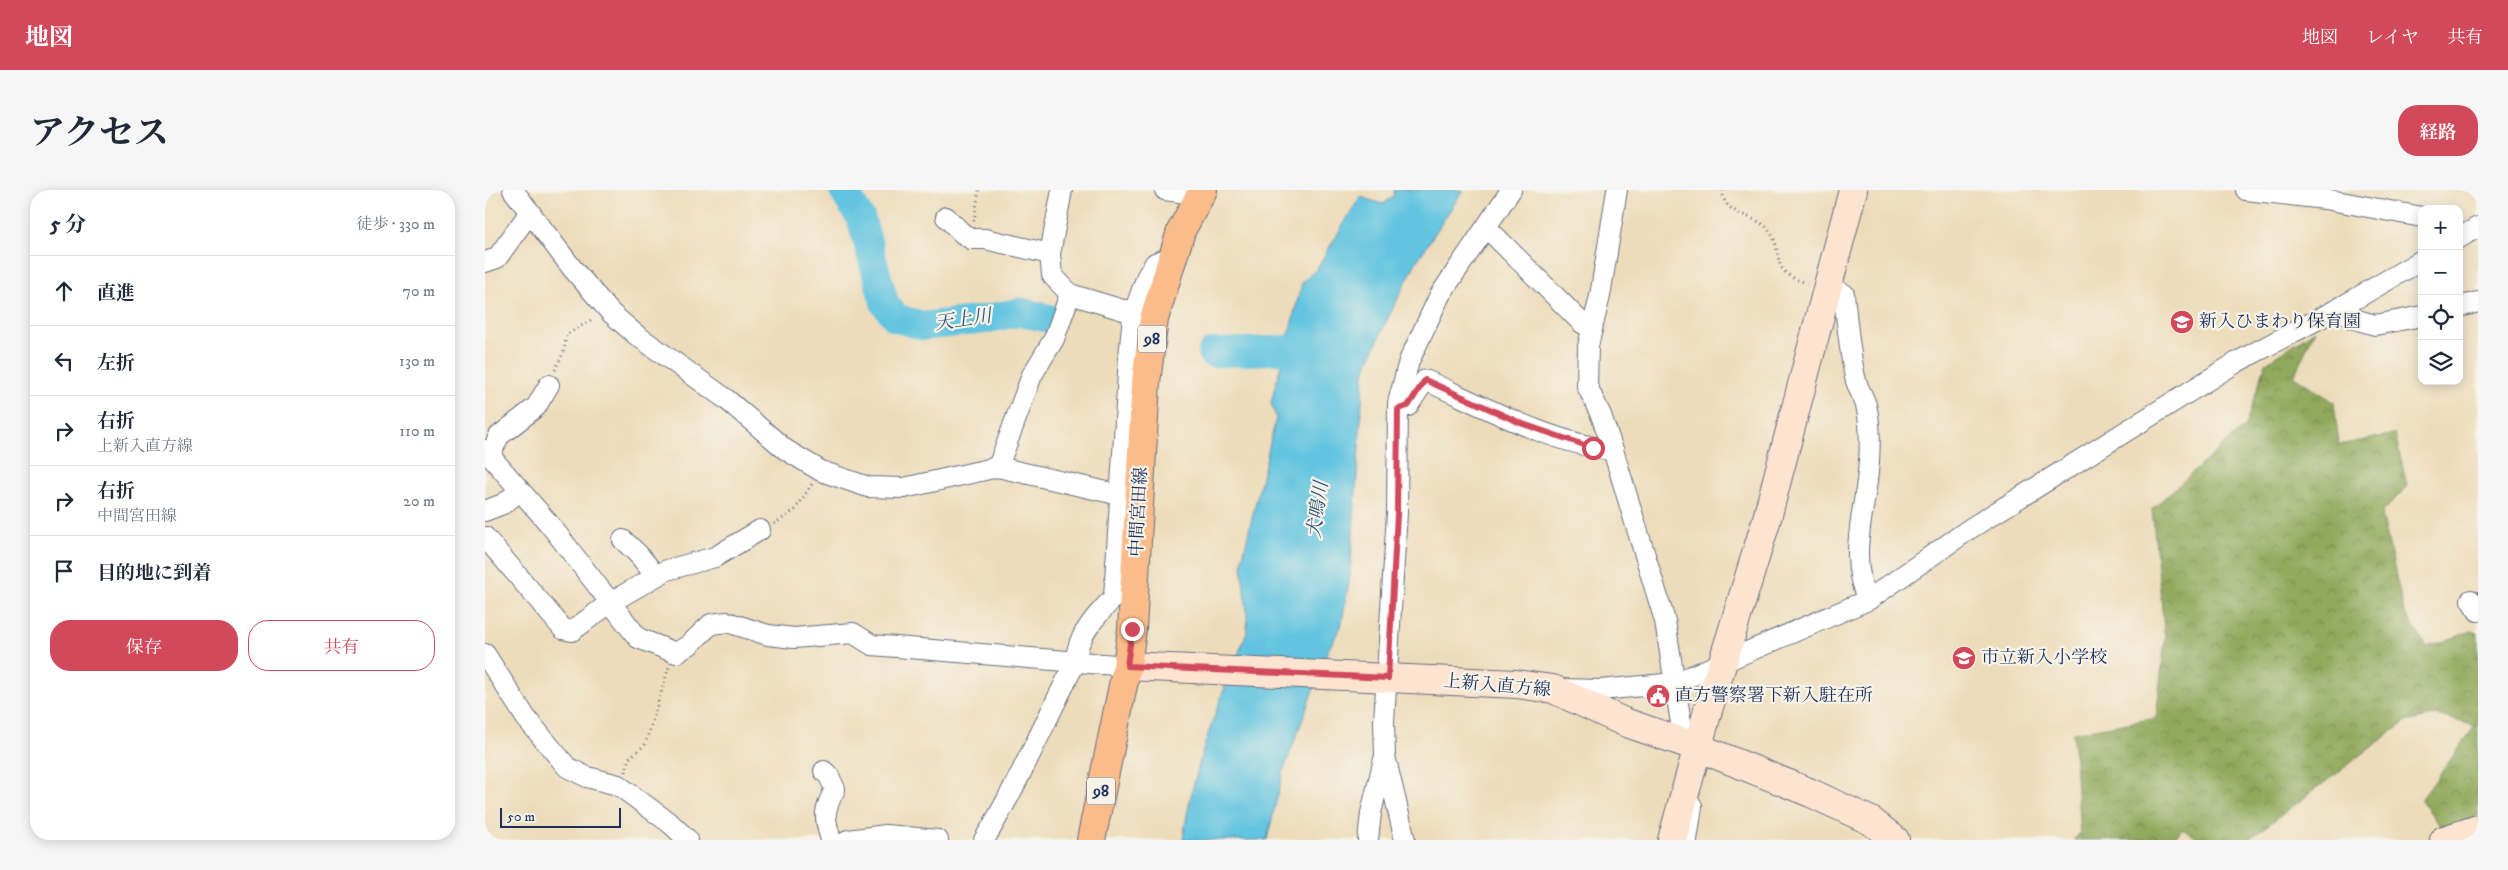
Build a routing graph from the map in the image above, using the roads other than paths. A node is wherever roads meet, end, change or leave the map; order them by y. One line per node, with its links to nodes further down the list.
1 (513, 190): 10 (street)
2 (1062, 190): 18 (street)
3 (1165, 190): 8 (street)
4 (1511, 190): 16 (street)
5 (1617, 190): 29 (street)
6 (1853, 190): 22 (main road)
7 (2246, 190): 9 (street)
8 (1202, 193): 19 (main road, 中間宮田線 / 98)
9 (2322, 194): 11 (street)
10 (530, 212): 20 (street); 34 (street)
11 (2418, 216)
12 (946, 217): 18 (street)
13 (2478, 222): 14 (street)
14 (2463, 223)
15 (2478, 227): 17 (street)
16 (1487, 228): 29 (street); 31 (street)
17 (2463, 236)
18 (1050, 254): 23 (street)
19 (1173, 256): 27 (street); 47 (main road, 中間宮田線 / 98)
20 (485, 262)
21 (2418, 262): 25 (street)
22 (1828, 287): 42 (street); 46 (main road)
23 (1070, 294): 27 (street); 34 (street)
24 (2478, 302): 26 (street)
25 (2343, 306): 28 (street); 42 (street)
26 (2463, 306)
27 (1135, 310): 36 (street)
28 (2418, 317)
29 (1592, 329): 32 (street)
30 (549, 384): 33 (street)
31 (1398, 409): 32 (street); 48 (street)
32 (1613, 450): 49 (street)
33 (488, 453): 35 (street)
34 (998, 467): 36 (street)
35 (520, 491): 37 (street); 43 (street)
36 (1120, 495): 45 (street)
37 (485, 511)
38 (760, 530): 41 (street)
39 (485, 538): 43 (street)
40 (623, 540): 41 (street)
41 (656, 576): 43 (street)
42 (1868, 600): 46 (street)
43 (611, 602): 45 (street)
44 (485, 654): 56 (street)
45 (1075, 663): 47 (street); 60 (street)
46 (1721, 665): 49 (street); 51 (main road)
47 (1141, 667): 48 (main road, 上新入直方線); 61 (main road, 中間宮田線 / 98)
48 (1383, 678): 50 (main road, 上新入直方線); 52 (street)
49 (1675, 683): 50 (street); 51 (street)
50 (1553, 689): 51 (main road, 上新入直方線)
51 (1690, 744): 54 (main road); 66 (main road, 上新入直方線)
52 (1385, 756): 62 (street); 63 (street)
53 (824, 771): 57 (street)
54 (1686, 790): 64 (main road); 65 (street)
55 (2478, 829): 67 (main road)
56 (682, 838)
57 (831, 840)
58 (848, 840): 59 (street)
59 (938, 840)
60 (984, 840)
61 (1091, 840)
62 (1368, 840)
63 (1405, 840)
64 (1672, 840)
65 (1687, 840)
66 (1895, 840)
67 (2444, 840)

